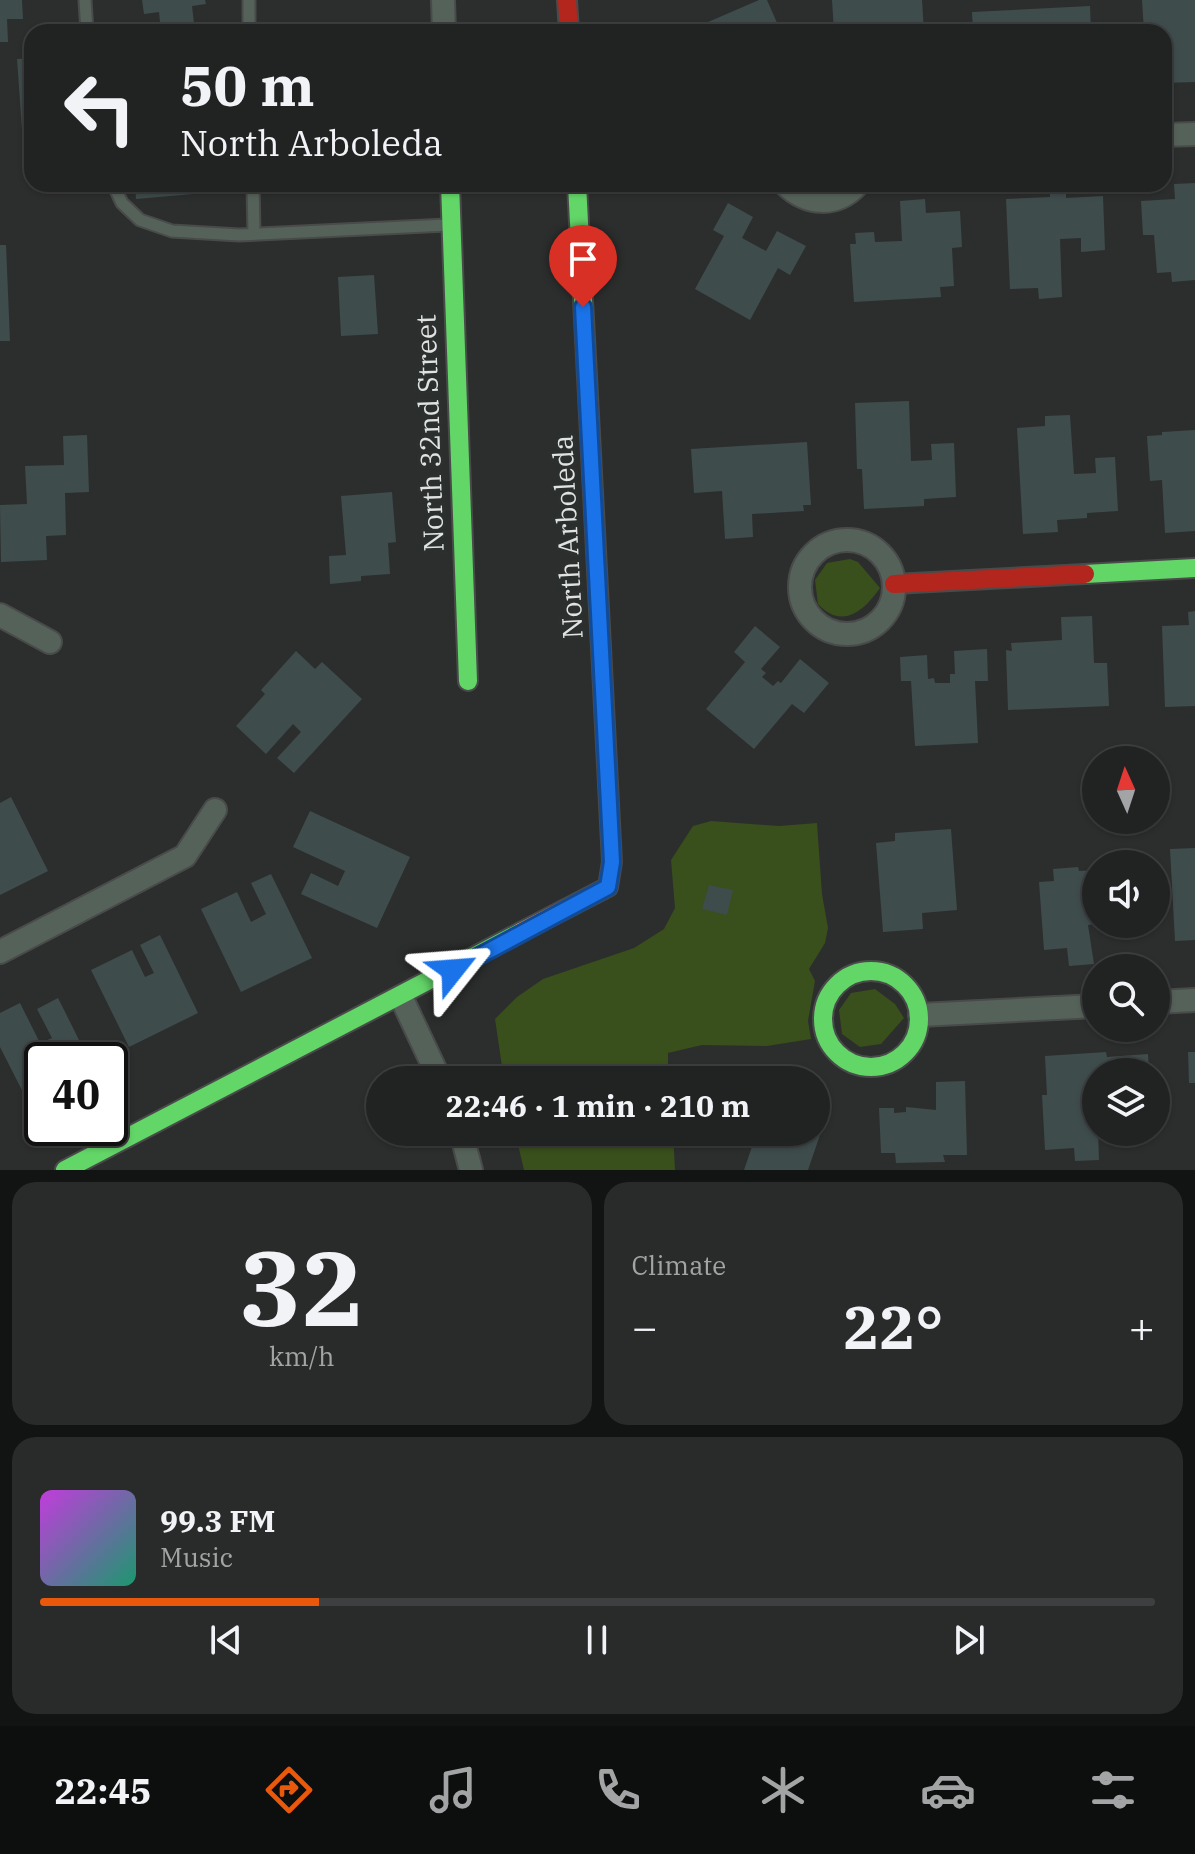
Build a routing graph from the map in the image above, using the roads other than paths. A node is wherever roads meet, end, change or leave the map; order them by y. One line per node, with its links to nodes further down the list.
1 (85, 0): 5 (lane)
2 (249, 0): 6 (lane)
3 (443, 0): 7 (street)
4 (567, 0): 8 (street)
5 (86, 24)
6 (249, 24)
7 (444, 24)
8 (568, 24)
9 (1195, 134): 10 (street)
10 (1172, 135)
11 (117, 192): 18 (lane)
12 (253, 192): 18 (lane)
13 (450, 192): 17 (street, North 32nd Street)
14 (577, 192): 26 (street, North Arboleda)
15 (797, 192): 16 (street)
16 (847, 192)
17 (451, 225): 18 (lane); 23 (street, North 32nd Street)
18 (254, 234)
19 (1195, 568): 20 (street)
20 (894, 584): 20 (street)
21 (0, 615): 22 (street)
22 (50, 642)
23 (468, 681)
24 (215, 810): 25 (street)
25 (0, 952)
26 (401, 997): 31 (street); 33 (street)
27 (1195, 1000): 28 (street)
28 (1170, 1001)
29 (1082, 1007): 30 (street)
30 (920, 1015): 30 (street)
31 (433, 1066)
32 (465, 1146): 34 (street)
33 (65, 1170)
34 (471, 1170)

